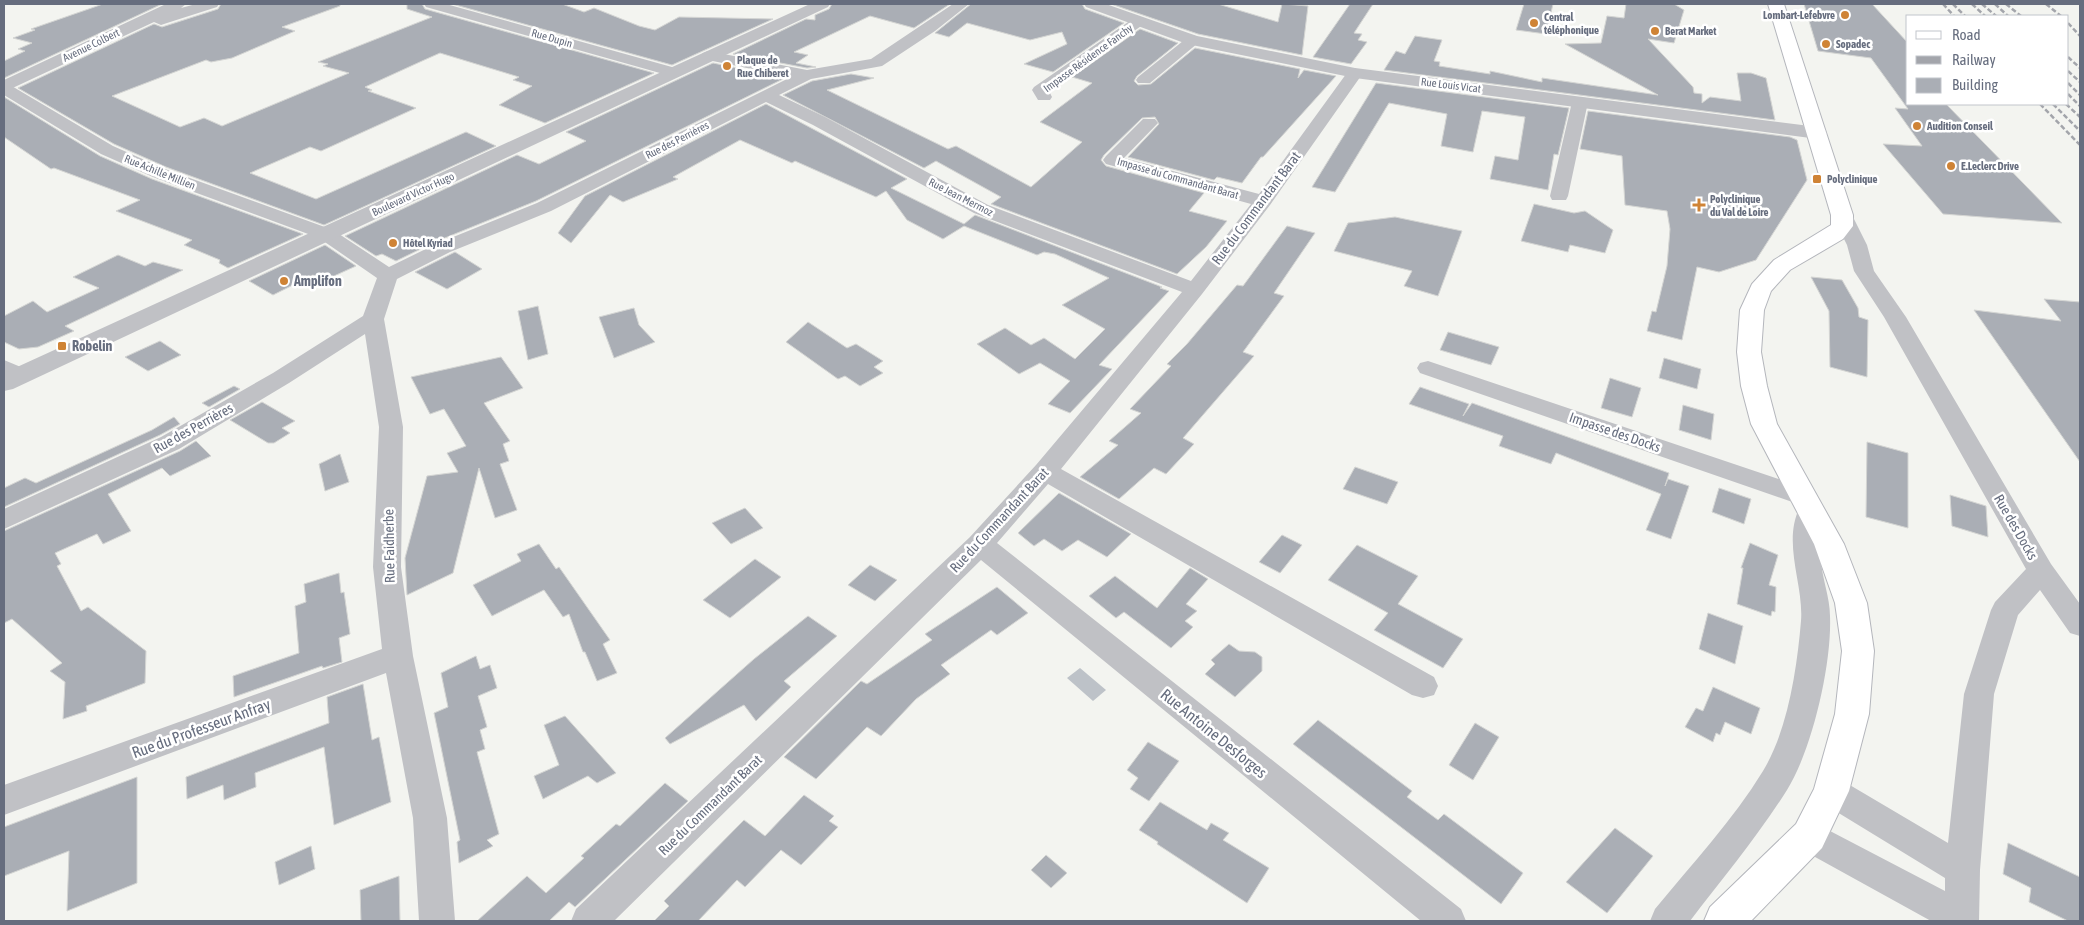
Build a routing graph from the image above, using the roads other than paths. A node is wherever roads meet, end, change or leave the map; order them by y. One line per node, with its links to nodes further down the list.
1 (178, 4): 9 (street, Avenue Colbert)
2 (211, 4): 9 (street)
3 (431, 4): 12 (street, Rue Dupin)
4 (822, 4): 11 (street, Boulevard Victor Hugo)
5 (962, 4): 14 (street, Rue des Perrières)
6 (1092, 4): 8 (street, Rue Louis Vicat)
7 (1776, 4): 21 (main road)
8 (1139, 21): 10 (street, Rue Louis Vicat); 18 (street, Impasse Résidence Fanchy)
9 (121, 30): 16 (street, Avenue Colbert)
10 (1193, 40): 13 (street, Rue Louis Vicat); 15 (street)
11 (708, 56): 12 (street, Boulevard Victor Hugo); 14 (street)
12 (673, 72): 25 (street, Boulevard Victor Hugo)
13 (1355, 73): 19 (street, Rue Louis Vicat); 23 (street, Rue du Commandant Barat)
14 (807, 75): 17 (street, Rue des Perrières)
15 (1144, 80)
16 (4, 87): 25 (street, Rue Achille Millien)
17 (765, 95): 26 (street, Rue des Perrières); 27 (street, Rue Jean Mermoz)
18 (1044, 97)
19 (1580, 102): 21 (street, Rue Louis Vicat); 22 (street)
20 (1149, 123): 23 (street, Impasse du Commandant Barat)
21 (1818, 133): 24 (main road)
22 (1559, 196)
23 (1263, 201): 27 (street, Rue du Commandant Barat)
24 (1842, 214): 32 (main road); 35 (street, Rue des Docks)
25 (326, 234): 26 (street); 30 (street, Boulevard Victor Hugo)
26 (388, 276): 28 (street, Rue Faidherbe)
27 (1195, 290): 31 (street, Rue du Commandant Barat)
28 (373, 319): 33 (street, Rue des Perrières); 37 (street, Rue Faidherbe)
29 (1428, 368): 32 (street, Impasse des Docks)
30 (9, 375)
31 (1045, 471): 34 (street, Rue du Commandant Barat); 38 (street)
32 (1807, 504): 39 (main road); 47 (street)
33 (4, 520)
34 (980, 544): 45 (street, Rue du Commandant Barat); 46 (street, Rue Antoine Desforges)
35 (2041, 570): 36 (street); 42 (street, Rue des Docks)
36 (2080, 625)
37 (398, 656): 40 (street, Rue du Professeur Anfray); 44 (street, Rue Faidherbe)
38 (1423, 686)
39 (1831, 791): 41 (main road); 42 (street)
40 (4, 800)
41 (1809, 836): 43 (street); 48 (main road)
42 (1963, 870): 43 (street, Rue des Docks)
43 (1962, 920)
44 (437, 921)
45 (589, 921)
46 (1448, 921)
47 (1668, 921)
48 (1724, 921)

